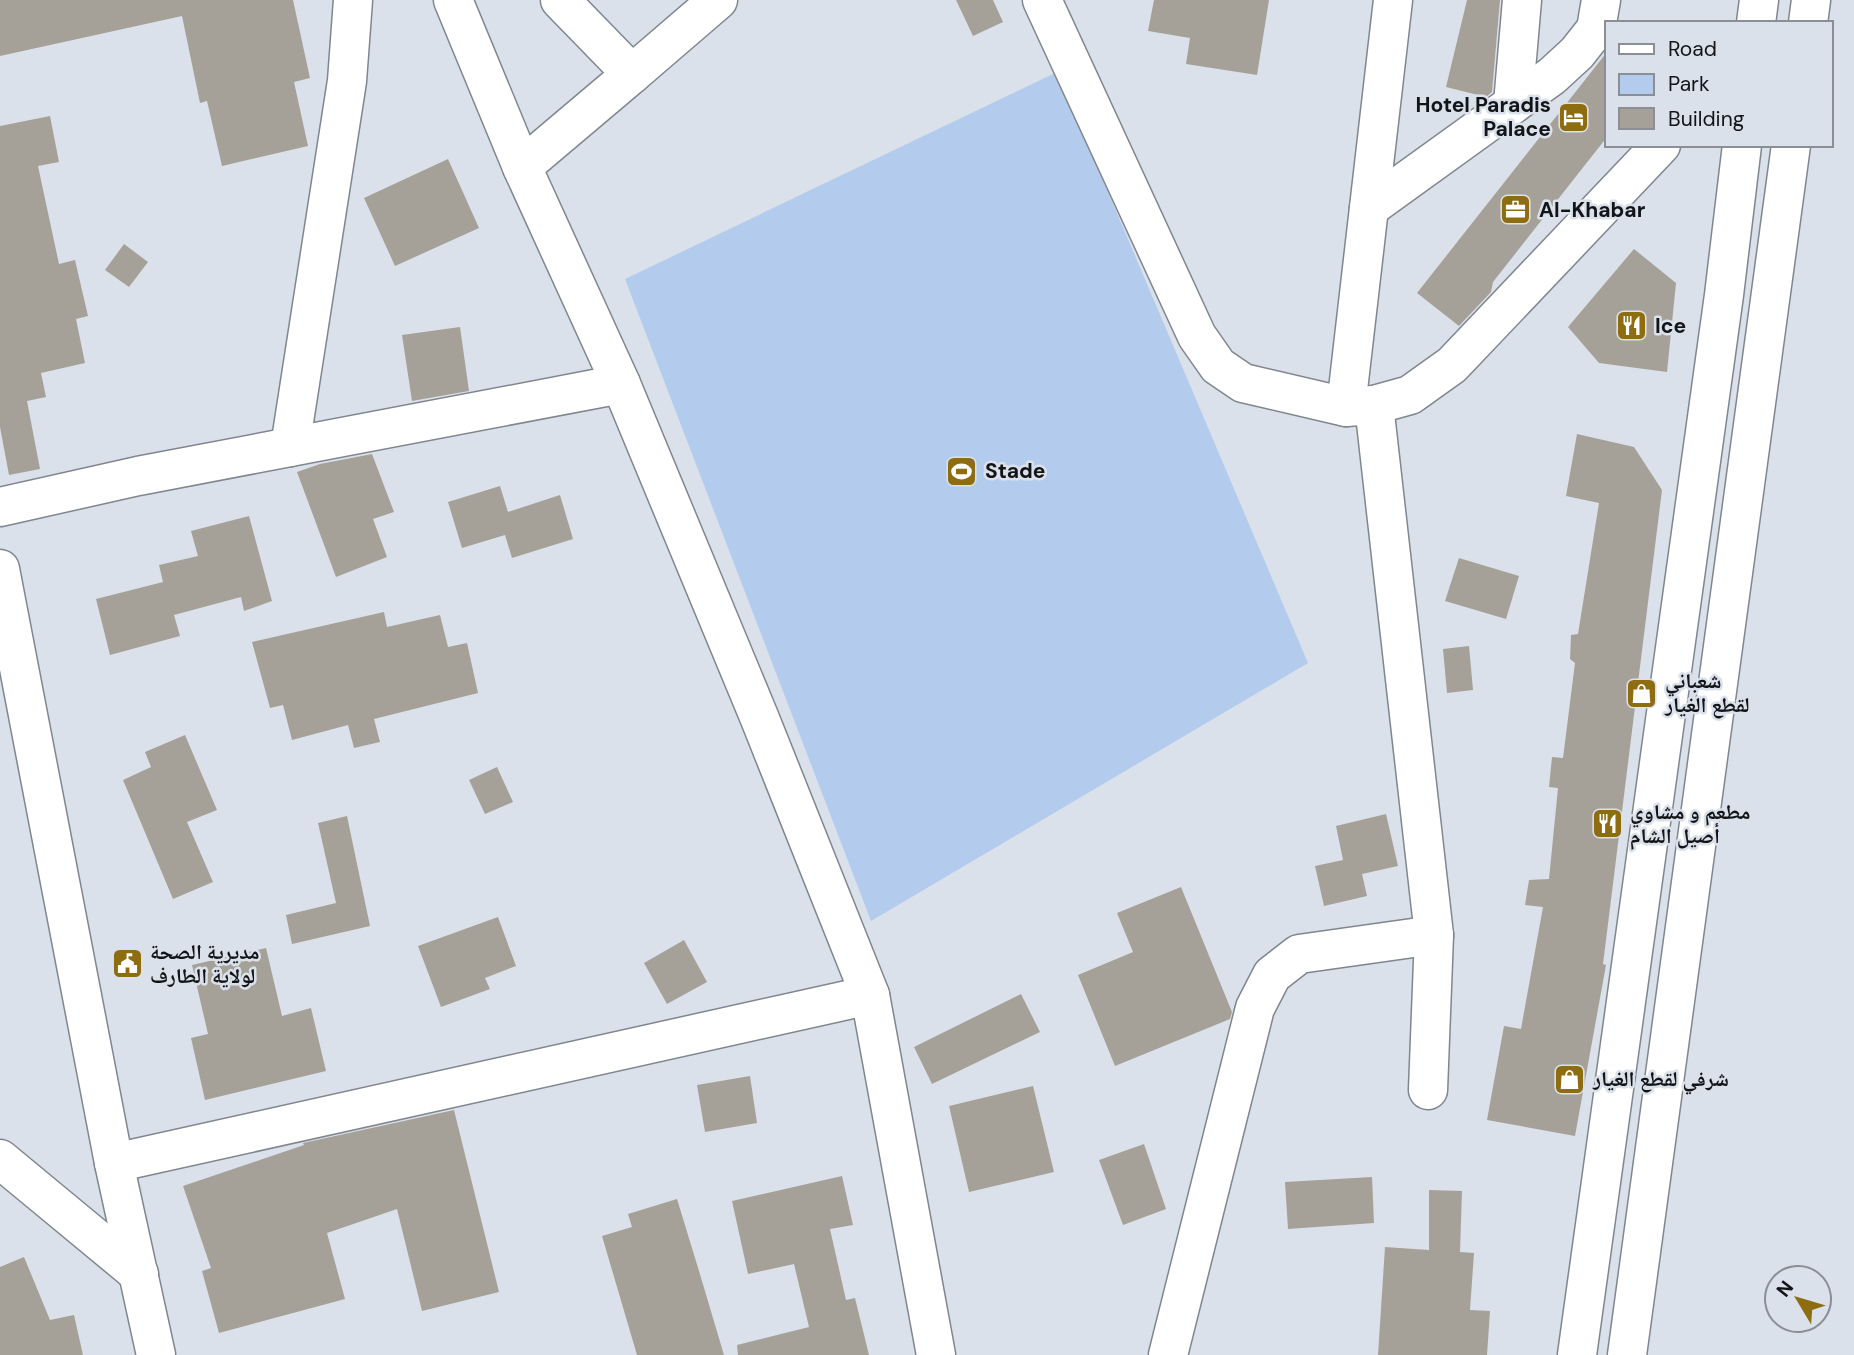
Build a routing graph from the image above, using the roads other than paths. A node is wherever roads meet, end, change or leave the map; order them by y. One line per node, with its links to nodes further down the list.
1 (353, 0): 22 (main road)
2 (453, 0): 18 (main road)
3 (560, 0): 13 (main road)
4 (718, 0): 13 (main road)
5 (1393, 0): 19 (main road)
6 (1522, 0): 14 (main road)
7 (1601, 0): 14 (main road)
8 (1759, 0): 11 (main road)
9 (1811, 0): 12 (main road)
10 (1046, 4): 21 (main road)
11 (1756, 21)
12 (1808, 21)
13 (632, 74): 18 (main road)
14 (1513, 104): 19 (main road)
15 (1659, 147): 21 (main road)
16 (1742, 147): 34 (main road)
17 (1791, 147): 35 (main road)
18 (522, 167): 20 (main road)
19 (1369, 208): 21 (main road)
20 (621, 384): 22 (main road); 26 (main road)
21 (1360, 406): 25 (main road)
22 (290, 447): 23 (main road)
23 (0, 507)
24 (0, 569): 28 (main road)
25 (1434, 935): 27 (main road); 33 (main road)
26 (870, 995): 28 (main road); 32 (main road)
27 (1428, 1090)
28 (114, 1163): 30 (main road)
29 (4, 1168): 30 (main road)
30 (139, 1274): 31 (main road)
31 (156, 1355)
32 (936, 1355)
33 (1168, 1355)
34 (1577, 1355)
35 (1627, 1355)

